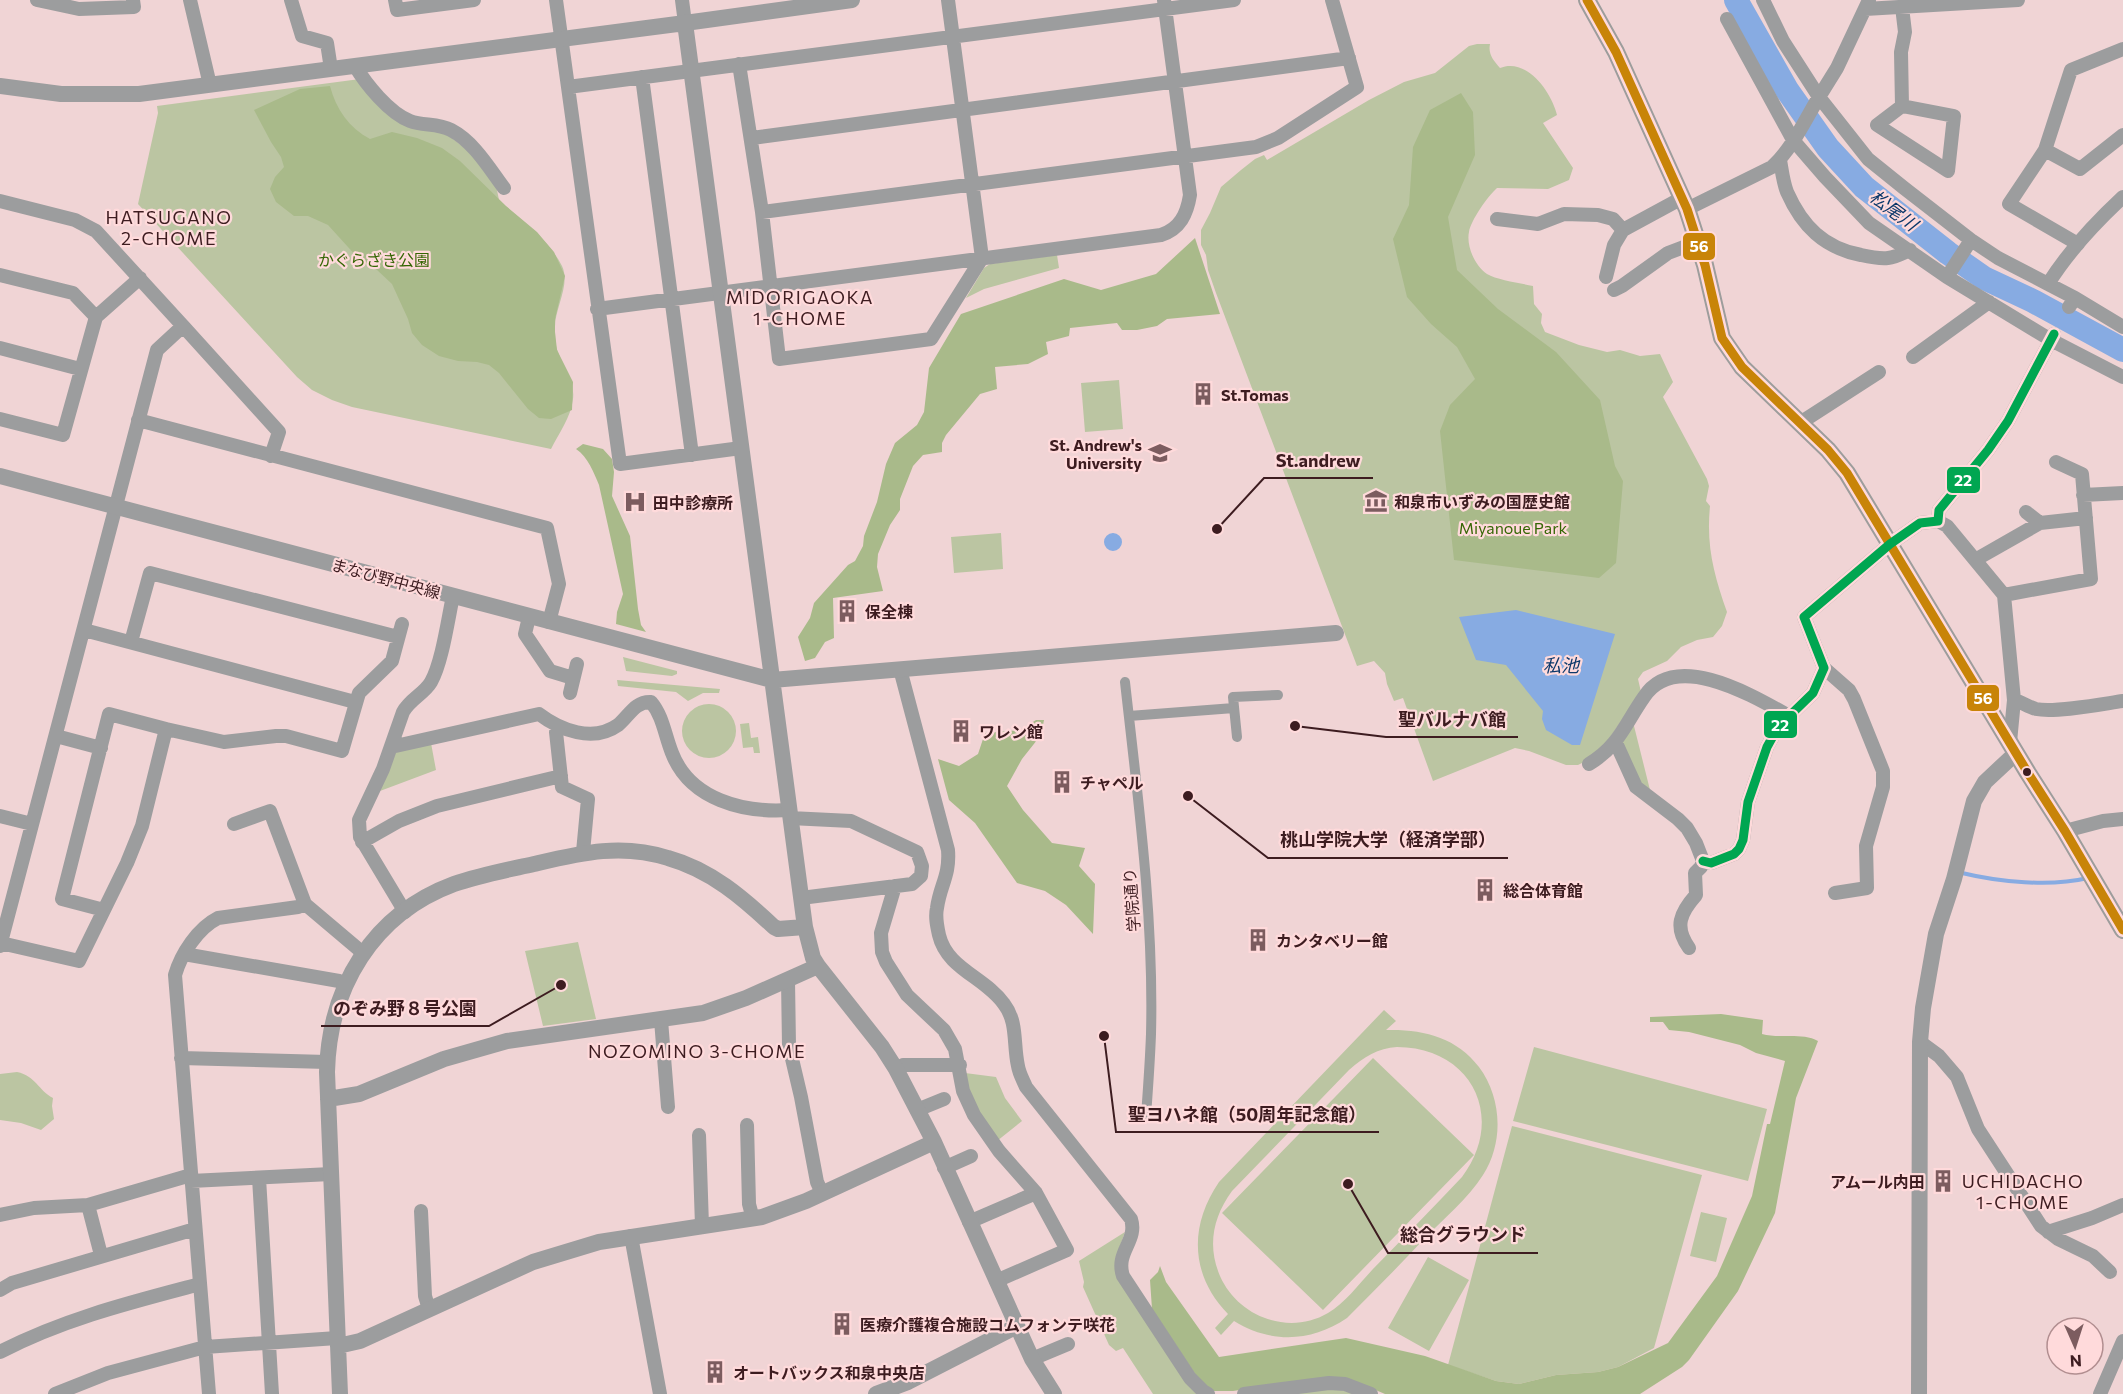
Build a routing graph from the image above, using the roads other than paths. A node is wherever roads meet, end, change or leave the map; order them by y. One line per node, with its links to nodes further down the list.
1 (37, 0): 2 (street)
2 (134, 0)
3 (190, 0): 31 (street)
4 (291, 0): 27 (street)
5 (395, 0): 6 (street)
6 (474, 0)
7 (556, 0): 22 (street)
8 (682, 0): 20 (street)
9 (852, 0): 20 (street)
10 (948, 0): 21 (street)
11 (1234, 0): 16 (street)
12 (1332, 0): 24 (street)
13 (1587, 0): 47 (main road)
14 (1763, 0): 34 (street)
15 (2016, 0): 18 (street)
16 (1165, 4): 21 (street); 30 (street)
17 (1867, 5): 18 (street); 34 (street)
18 (1902, 7): 35 (street)
19 (1727, 19): 38 (street)
20 (685, 23): 22 (street); 28 (street)
21 (953, 37): 25 (street); 36 (street)
22 (562, 38): 26 (street); 33 (street)
23 (2123, 49): 40 (street)
24 (1349, 58): 30 (street); 41 (street)
25 (739, 64): 28 (street); 39 (street)
26 (355, 66): 27 (street); 44 (street)
27 (331, 69): 31 (street)
28 (691, 70): 29 (street); 63 (street)
29 (642, 77): 33 (street); 64 (street)
30 (1175, 81): 36 (street); 41 (street)
31 (210, 85): 32 (street)
32 (0, 86)
33 (568, 87): 66 (street)
34 (1817, 101): 38 (street); 52 (street)
35 (1902, 106): 35 (street)
36 (962, 110): 39 (street); 43 (street)
37 (2123, 135): 40 (street)
38 (1795, 137): 42 (street); 54 (street)
39 (752, 138): 48 (street)
40 (2044, 150): 53 (street)
41 (1186, 156): 43 (street); 55 (street)
42 (1780, 160): 47 (street); 54 (street)
43 (972, 184): 48 (street); 55 (street)
44 (504, 188)
45 (2123, 197): 53 (street)
46 (0, 201): 59 (street)
47 (1684, 203): 50 (street); 51 (main road)
48 (762, 212): 61 (street)
49 (1497, 219): 50 (street)
50 (1623, 230): 58 (street)
51 (1697, 242): 62 (street); 78 (main road)
52 (1970, 242): 57 (street); 60 (street)
53 (2078, 244): 60 (street)
54 (1910, 250): 57 (street)
55 (982, 258): 61 (street); 61 (street)
56 (0, 275): 67 (street)
57 (1948, 276): 65 (street)
58 (1606, 277)
59 (140, 278): 67 (street); 68 (street)
60 (2048, 284): 69 (street)
61 (770, 286): 63 (street)
62 (1614, 290)
63 (720, 293): 64 (street); 79 (street)
64 (670, 299): 66 (street); 80 (street)
65 (1989, 302): 70 (street); 72 (street)
66 (597, 309): 80 (street)
67 (96, 317): 73 (street)
68 (183, 326): 77 (street); 81 (street)
69 (2123, 327)
70 (2053, 337): 75 (street); 89 (street)
71 (0, 348): 73 (street)
72 (1913, 357)
73 (80, 369): 76 (street)
74 (1879, 372): 78 (street)
75 (2123, 377)
76 (0, 419)
77 (138, 420): 81 (street); 86 (street)
78 (1800, 423): 91 (main road)
79 (741, 448): 80 (street); 102 (street)
80 (692, 455)
81 (272, 456): 96 (street)
82 (2056, 462): 85 (street)
83 (0, 476): 86 (street, まなび野中央線)
84 (2123, 493): 85 (street)
85 (2084, 495): 88 (street)
86 (116, 507): 93 (street, まなび野中央線); 97 (street)
87 (2026, 512): 90 (street)
88 (2086, 519): 90 (street); 94 (street)
89 (1938, 521): 91 (street); 92 (street)
90 (2040, 523): 92 (street)
91 (1890, 544): 100 (street); 119 (main road)
92 (1975, 560): 94 (street)
93 (453, 596): 95 (street, まなび野中央線); 117 (street)
94 (2004, 596): 106 (street)
95 (530, 616): 96 (street, まなび野中央線); 104 (street)
96 (549, 622): 102 (street, まなび野中央線)
97 (84, 630): 99 (street); 114 (street)
98 (1336, 633): 101 (street, まなび野中央線)
99 (131, 642): 108 (street); 108 (street)
100 (1824, 668): 111 (street); 132 (street)
101 (900, 669): 102 (street, まなび野中央線); 199 (street)
102 (772, 680): 122 (street)
103 (1125, 682): 110 (street, 学院通り)
104 (570, 693)
105 (1278, 696): 109 (street)
106 (2014, 700): 107 (street); 119 (street)
107 (2123, 701)
108 (355, 702): 113 (street)
109 (1234, 708): 110 (street); 115 (street)
110 (1129, 716): 157 (street, 学院通り)
111 (1789, 716): 116 (street); 130 (street)
112 (559, 728): 117 (street); 121 (street); 122 (street)
113 (166, 729): 118 (street); 136 (street)
114 (56, 736): 118 (street); 125 (street)
115 (1237, 737)
116 (1616, 743): 120 (street); 130 (street)
117 (391, 747): 128 (street)
118 (101, 748): 136 (street)
119 (2013, 748): 127 (main road); 148 (street)
120 (1589, 764)
121 (561, 776): 128 (street); 129 (street)
122 (790, 814): 131 (street); 133 (street)
123 (0, 816): 125 (street)
124 (2123, 819): 127 (street)
125 (32, 824): 135 (street)
126 (234, 824): 134 (street)
127 (2065, 831): 139 (main road)
128 (362, 842): 137 (street)
129 (583, 852): 137 (street); 138 (street)
130 (1703, 861): 141 (street)
131 (895, 886): 133 (street); 151 (street)
132 (1835, 893)
133 (801, 898): 138 (street)
134 (305, 904): 142 (street); 143 (street)
135 (5, 907): 140 (street)
136 (104, 910): 140 (street)
137 (405, 912): 142 (street)
138 (805, 927): 144 (street)
139 (2123, 930)
140 (0, 944)
141 (1689, 948)
142 (363, 953): 146 (street)
143 (184, 954): 146 (street); 149 (street)
144 (818, 966): 145 (street); 152 (street)
145 (788, 980): 147 (street); 166 (street)
146 (345, 984): 150 (street)
147 (662, 1020): 153 (street); 155 (street)
148 (1920, 1042): 176 (street); 202 (street)
149 (181, 1058): 150 (street); 164 (street)
150 (327, 1062): 153 (street)
151 (960, 1065): 152 (street); 167 (street)
152 (896, 1070): 156 (street)
153 (328, 1099): 163 (street)
154 (944, 1099): 156 (street)
155 (668, 1107)
156 (917, 1110): 160 (street)
157 (1146, 1116)
158 (747, 1125): 172 (street)
159 (699, 1135): 174 (street)
160 (934, 1142): 162 (street); 166 (street)
161 (971, 1156): 162 (street)
162 (944, 1168): 173 (street)
163 (331, 1174): 165 (street); 187 (street)
164 (191, 1178): 165 (street); 168 (street); 175 (street)
165 (259, 1178): 185 (street)
166 (822, 1193): 172 (street)
167 (1035, 1193): 173 (street); 180 (street)
168 (88, 1205): 171 (street); 178 (street)
169 (2123, 1205): 176 (street)
170 (421, 1210): 183 (street)
171 (0, 1215)
172 (753, 1219): 174 (street)
173 (969, 1222): 180 (street)
174 (702, 1226): 177 (street)
175 (195, 1229): 178 (street); 181 (street)
176 (2048, 1232): 179 (street)
177 (631, 1236): 183 (street); 196 (street)
178 (101, 1255): 182 (street)
179 (2110, 1272)
180 (996, 1281): 184 (street)
181 (200, 1284): 189 (street); 190 (street)
182 (0, 1290)
183 (429, 1309): 187 (street)
184 (1017, 1326): 191 (street); 197 (street)
185 (268, 1341): 187 (street); 189 (street); 194 (street)
186 (2123, 1341): 203 (street)
187 (338, 1342): 195 (street)
188 (1068, 1344): 191 (street)
189 (205, 1347): 192 (street); 193 (street)
190 (0, 1352)
191 (1032, 1359): 198 (street)
192 (55, 1394)
193 (209, 1394)
194 (272, 1394)
195 (340, 1394)
196 (660, 1394)
197 (876, 1394)
198 (1054, 1394)
199 (1208, 1394)
200 (1244, 1394): 201 (street)
201 (1371, 1394)
202 (1919, 1394)
203 (2100, 1394)

